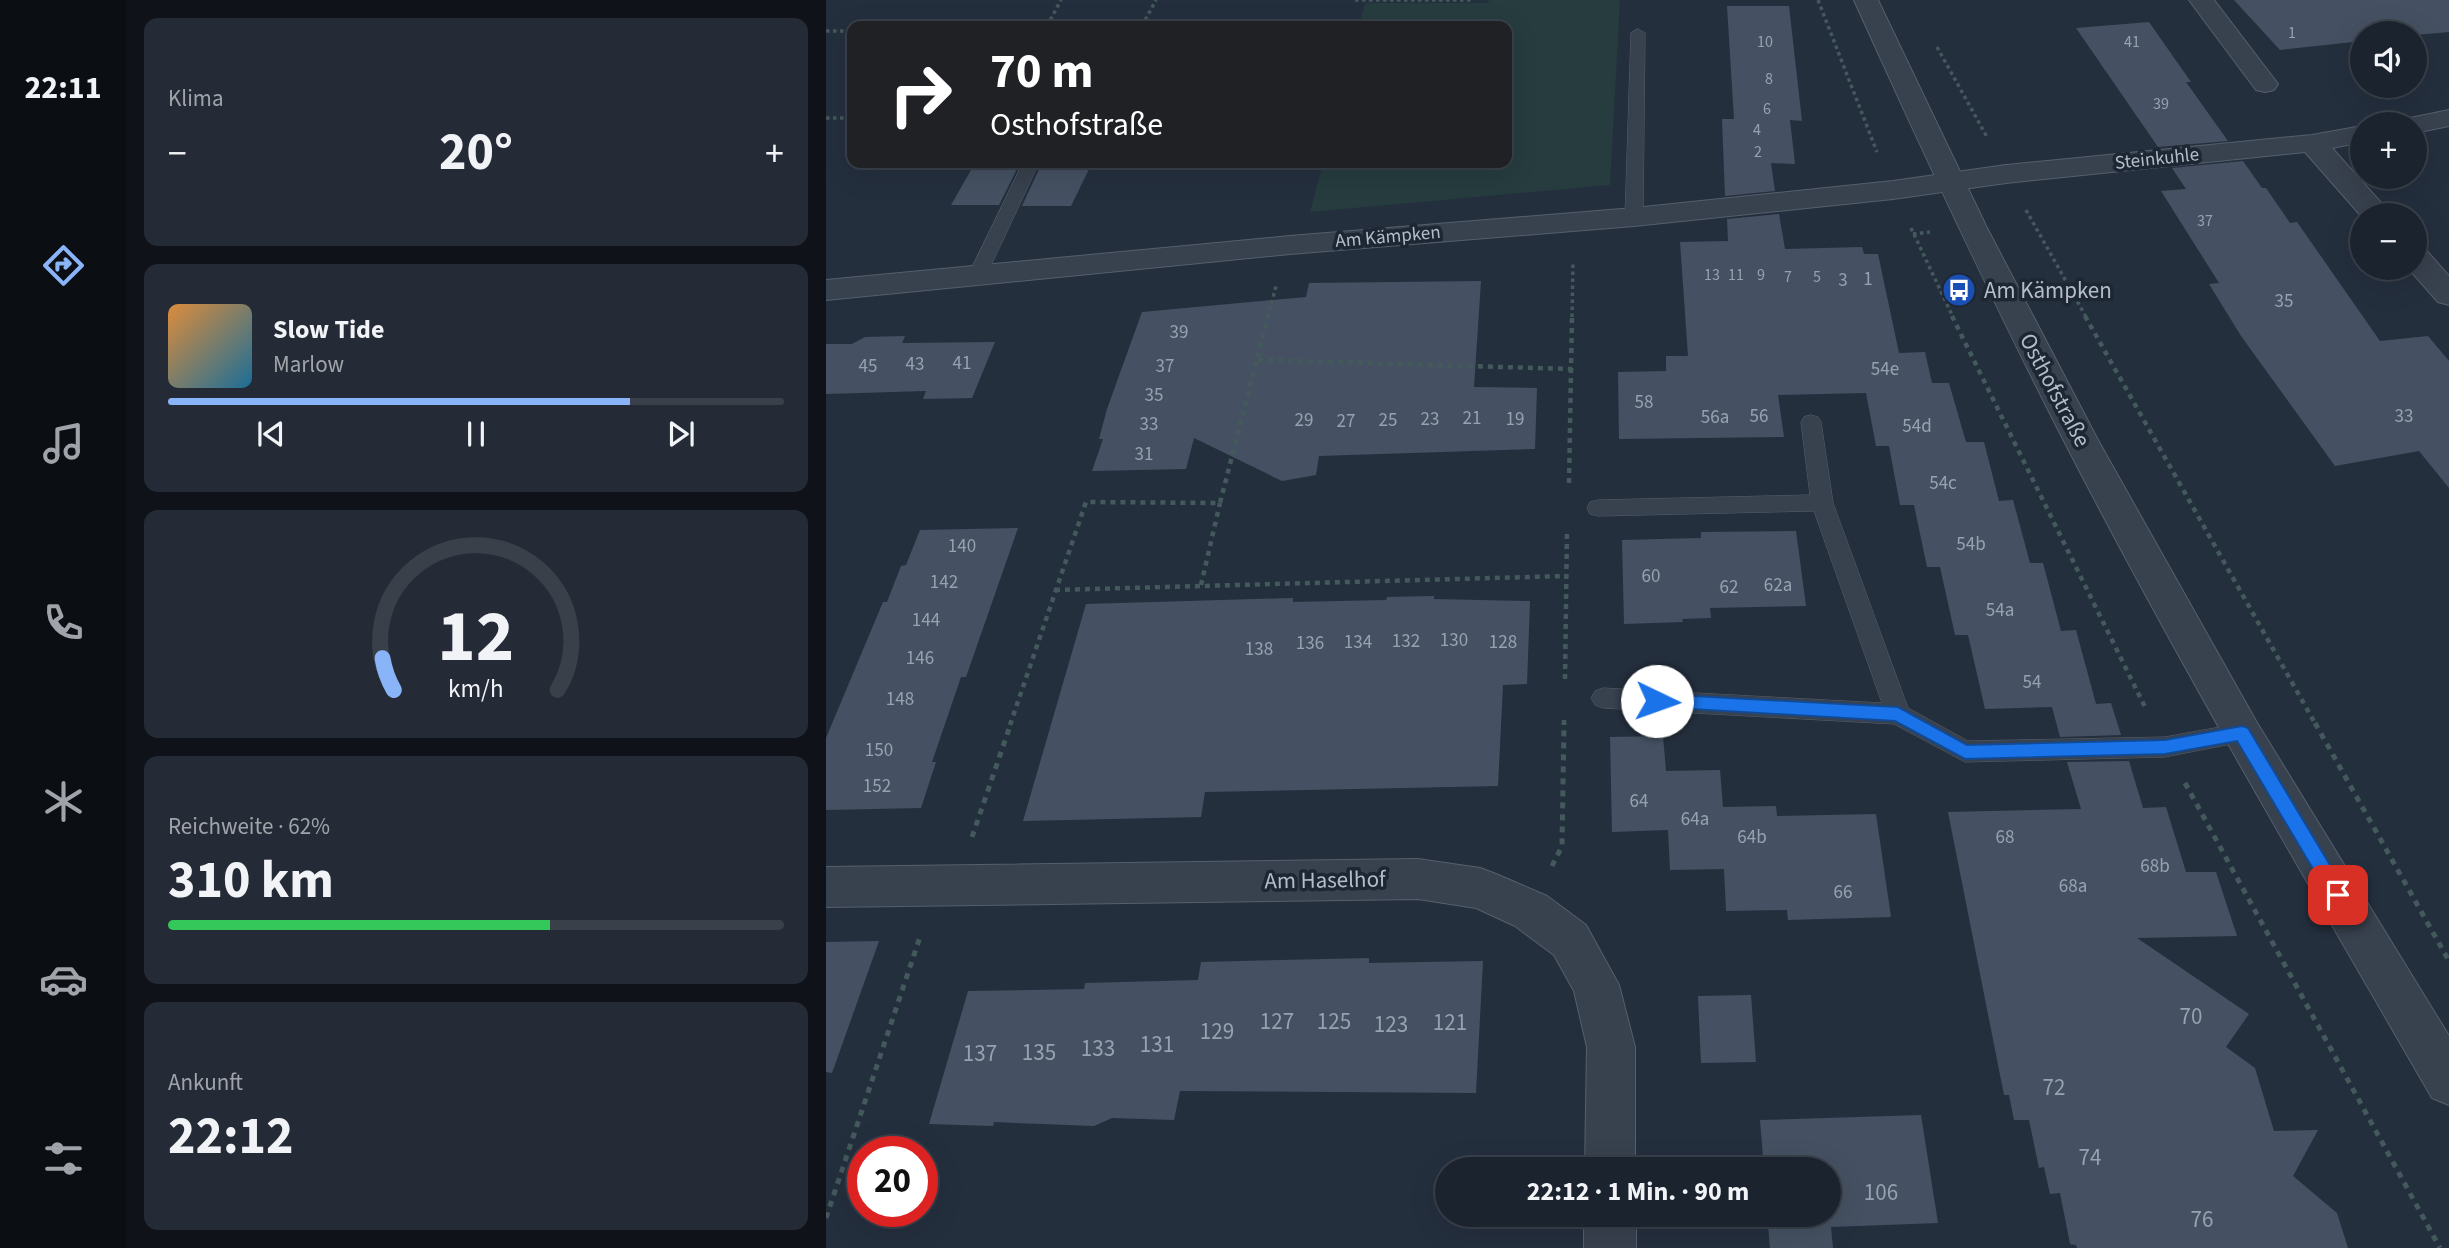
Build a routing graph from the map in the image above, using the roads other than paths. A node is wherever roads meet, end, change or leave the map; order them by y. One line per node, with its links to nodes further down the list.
1 (1866, 0): 10 (street, Osthofstraße)
2 (2201, 0): 4 (street)
3 (1639, 33): 12 (lane)
4 (2265, 85)
5 (2449, 118): 6 (street)
6 (2427, 123)
7 (2350, 136): 8 (street, Steinkuhle)
8 (2312, 144): 10 (street, Steinkuhle); 11 (street)
9 (1029, 168): 14 (lane)
10 (1950, 182): 12 (street, Am Kämpken); 22 (street, Osthofstraße)
11 (2366, 203)
12 (1634, 217): 14 (street, Am Kämpken)
13 (2427, 270): 16 (street)
14 (978, 274): 15 (street, Am Kämpken)
15 (826, 290)
16 (2449, 295)
17 (1811, 422): 18 (lane)
18 (1822, 503): 19 (lane); 21 (lane)
19 (1598, 508)
20 (1603, 698): 21 (lane)
21 (1898, 714): 22 (lane)
22 (2242, 733): 24 (street, Osthofstraße)
23 (826, 887): 25 (street, Am Haselhof)
24 (2449, 1081)
25 (1610, 1157)
26 (1610, 1227): 27 (street)
27 (1609, 1248)

